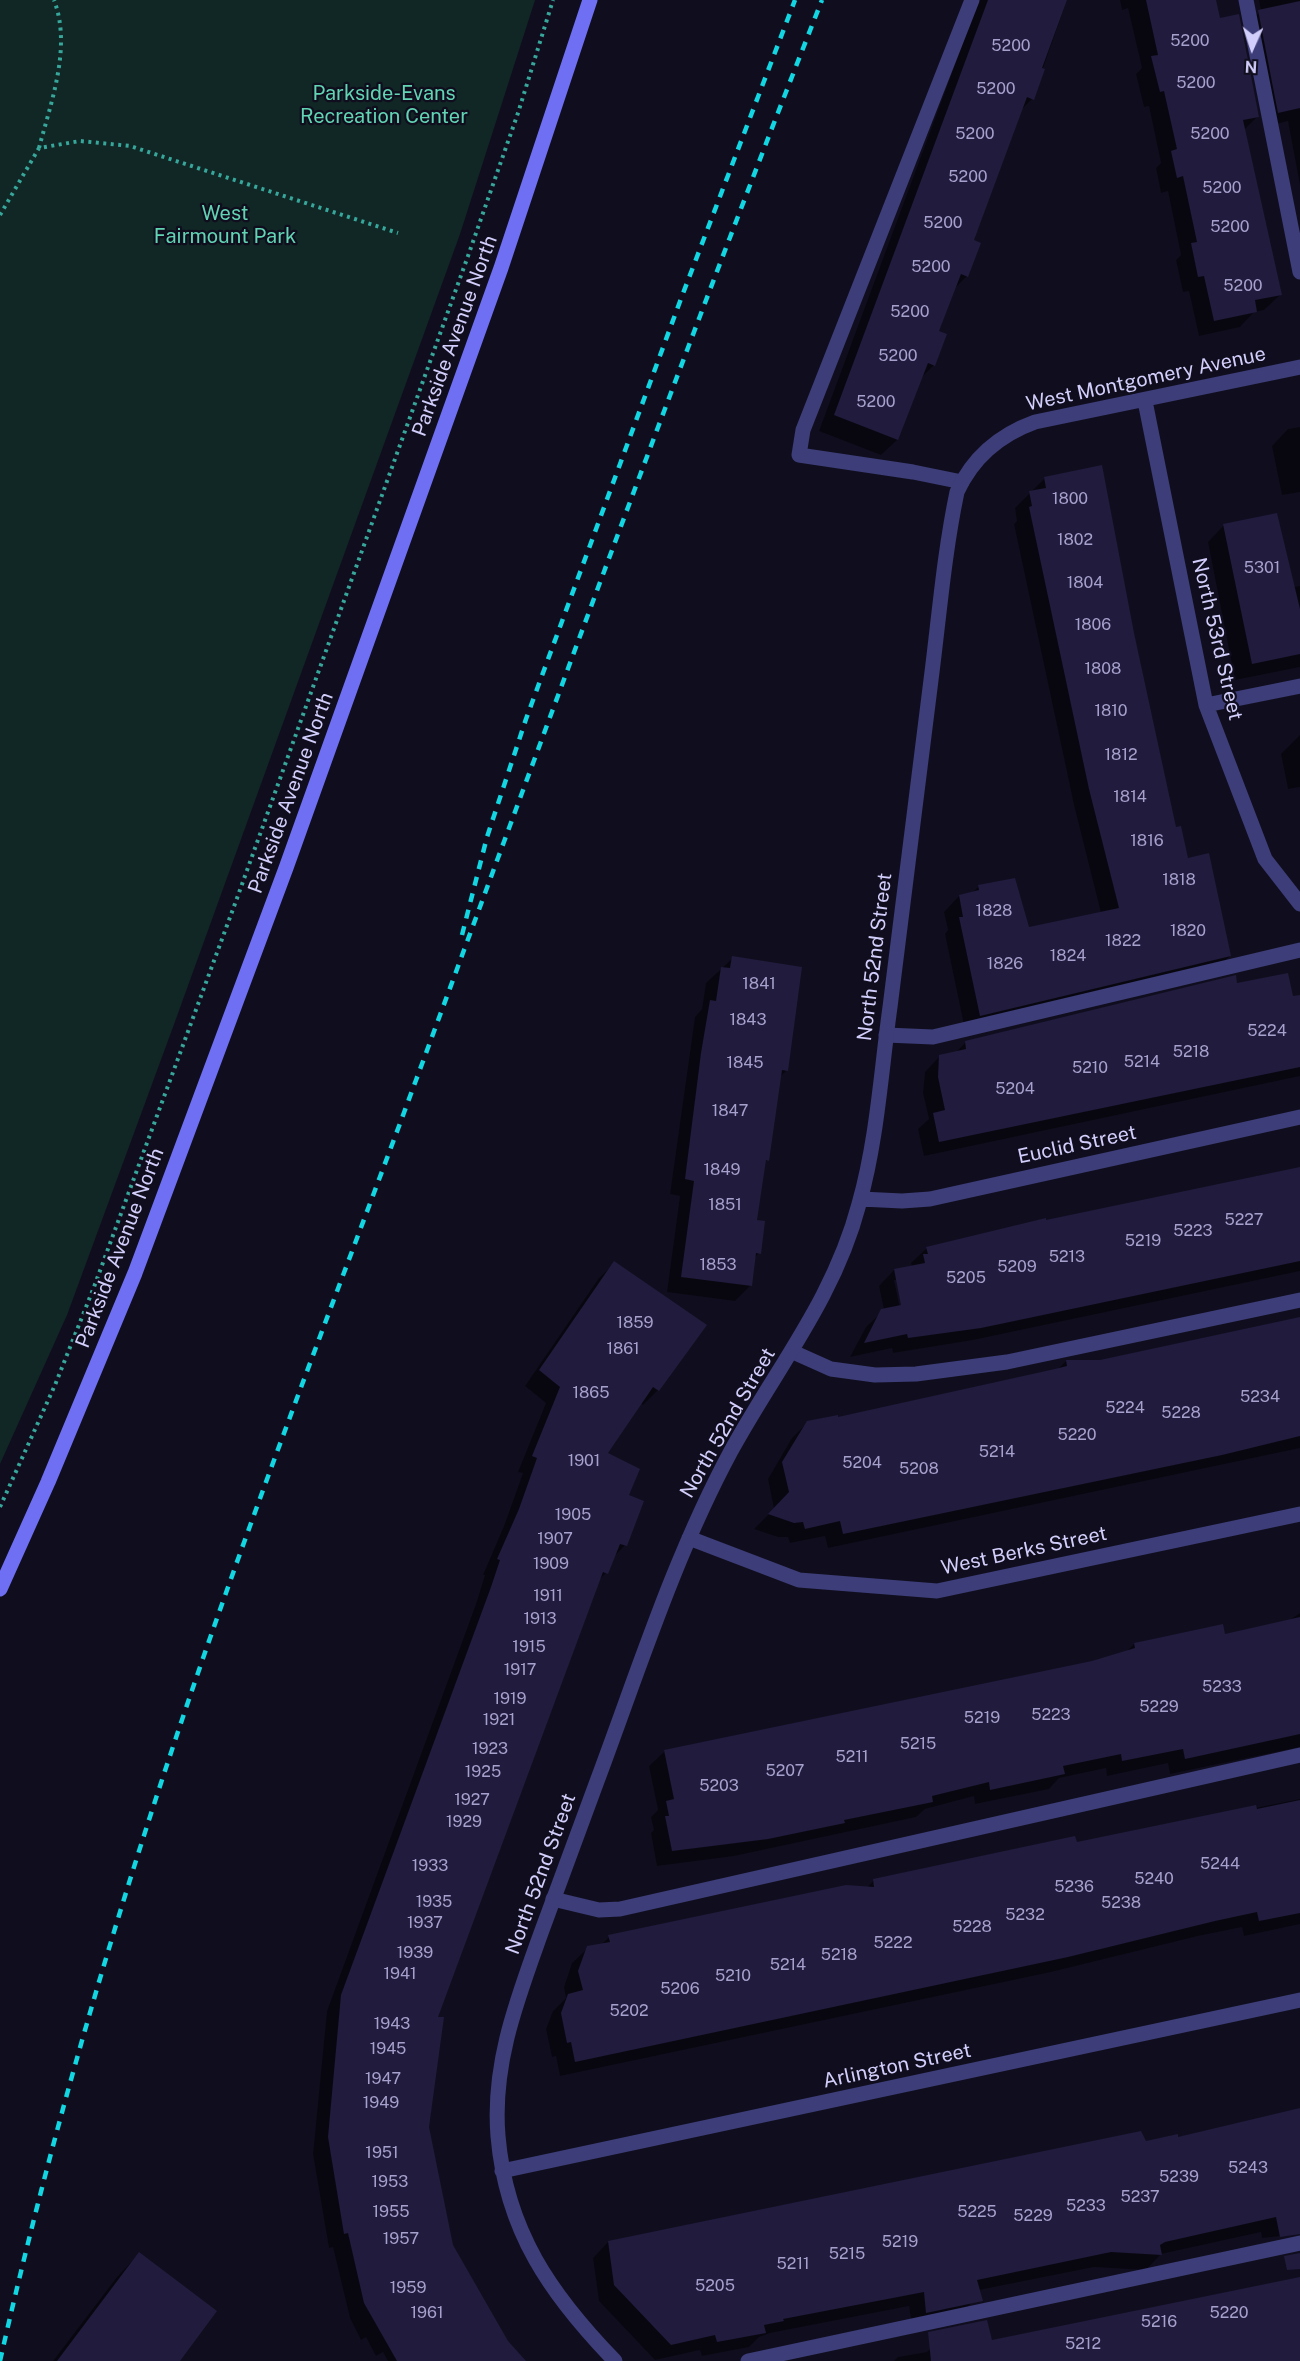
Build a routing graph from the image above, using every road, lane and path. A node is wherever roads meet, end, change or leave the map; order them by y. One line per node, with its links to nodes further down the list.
1 (54, 0): 6 (path)
2 (553, 0): 22 (path)
3 (590, 0): 25 (main road, Parkside Avenue North)
4 (972, 0): 12 (street)
5 (1246, 0): 9 (street)
6 (39, 148): 7 (path); 8 (path)
7 (0, 215)
8 (398, 233)
9 (1300, 272)
10 (1300, 367): 11 (street, West Montgomery Avenue)
11 (1145, 401): 12 (street, West Montgomery Avenue); 14 (street, North 53rd Street)
12 (959, 487): 17 (street, North 52nd Street)
13 (1300, 686): 14 (street)
14 (1206, 705): 15 (street, North 53rd Street)
15 (1300, 904)
16 (1300, 950): 17 (street)
17 (886, 1035): 19 (street, North 52nd Street)
18 (1300, 1117): 19 (street, Euclid Street)
19 (861, 1198): 21 (street, North 52nd Street)
20 (1300, 1300): 21 (street)
21 (792, 1352): 24 (street, North 52nd Street)
22 (0, 1507)
23 (1300, 1514): 24 (street, West Berks Street)
24 (689, 1538): 27 (street, North 52nd Street)
25 (0, 1589)
26 (1300, 1755): 27 (street)
27 (553, 1899): 29 (street, North 52nd Street)
28 (1300, 2000): 29 (street, Arlington Street)
29 (502, 2171): 31 (street, North 52nd Street)
30 (1300, 2243): 32 (street)
31 (615, 2361)
32 (748, 2361)

